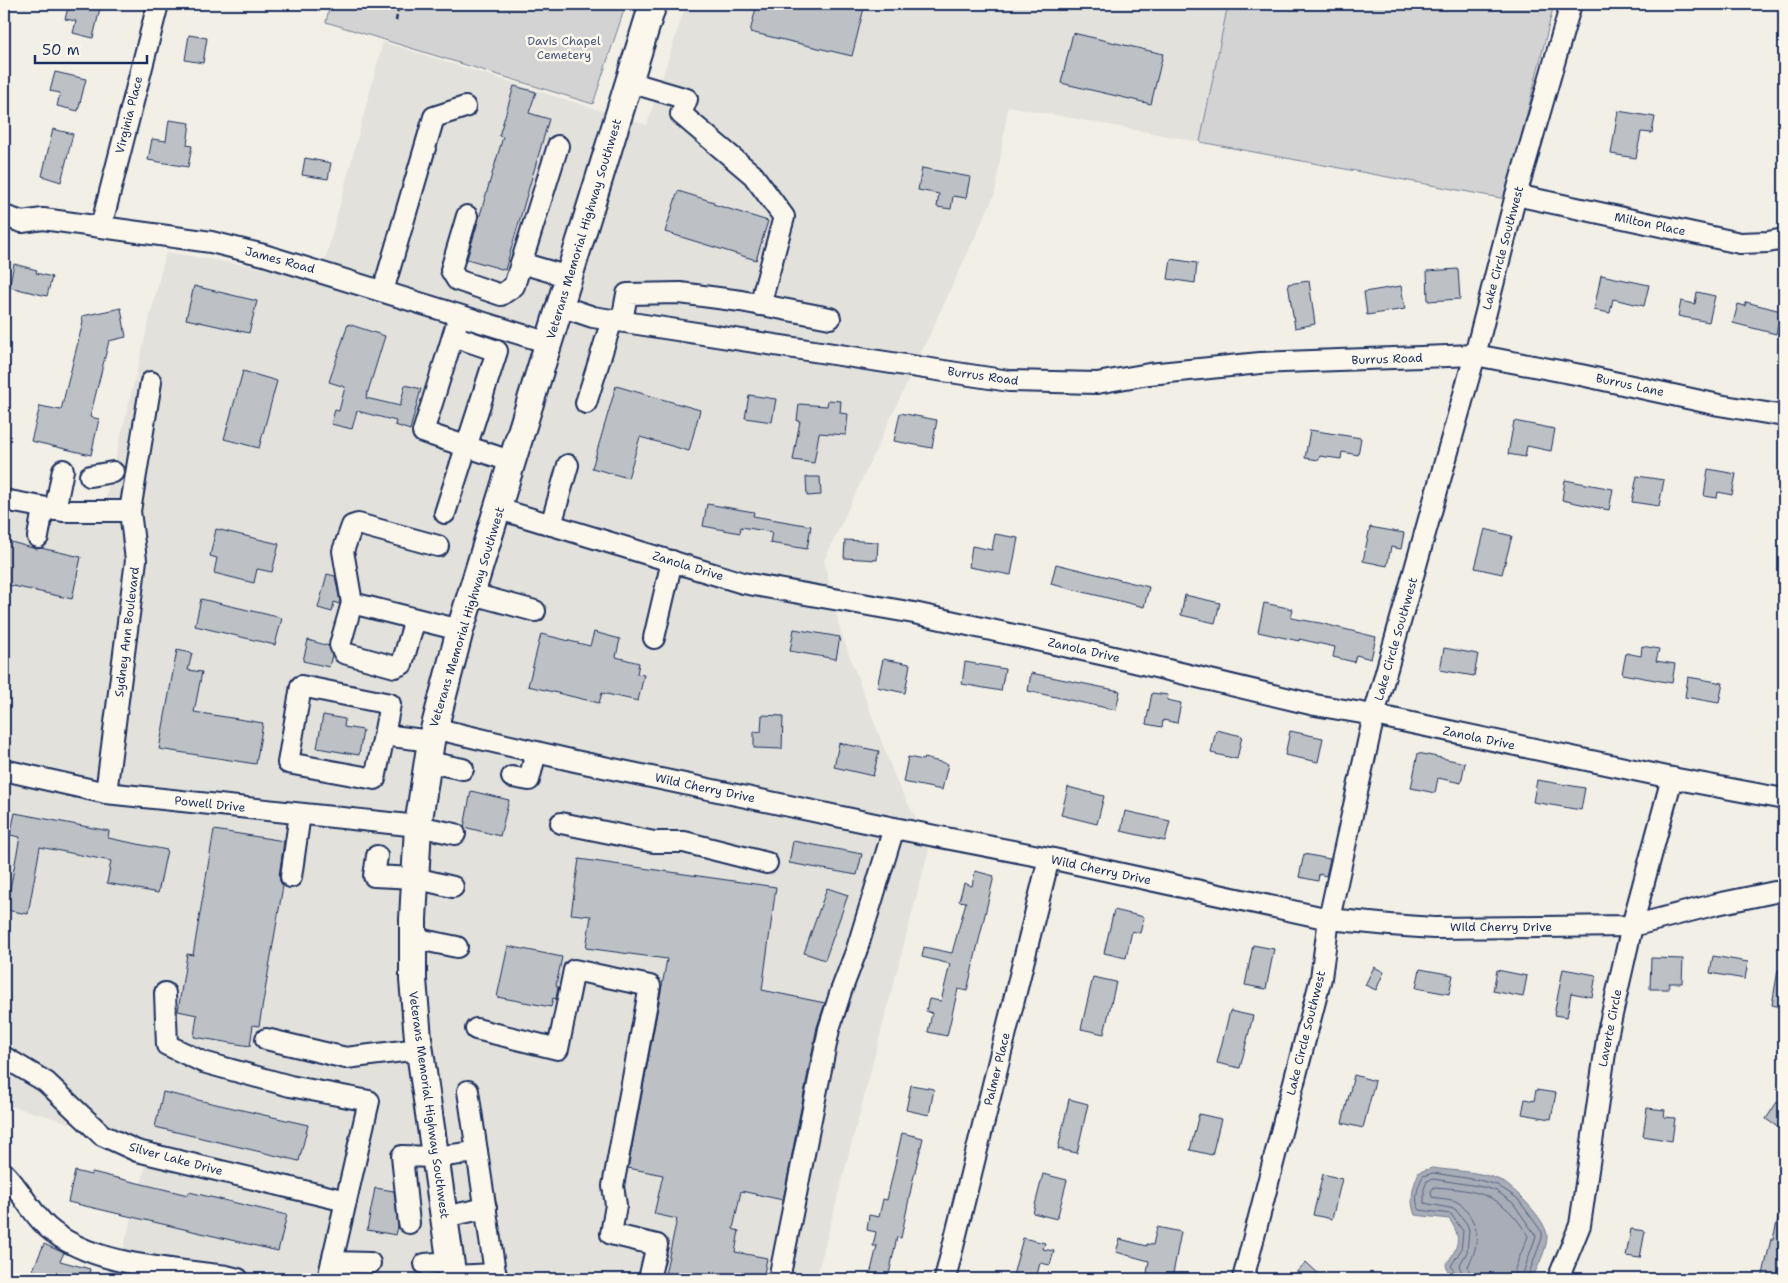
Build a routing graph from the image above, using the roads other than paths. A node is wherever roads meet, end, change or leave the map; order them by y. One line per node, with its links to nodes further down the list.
1 (158, 4): 10 (street, Virginia Place)
2 (653, 4): 4 (main road, Veterans Memorial Highway Southwest)
3 (1571, 4): 7 (street, Lake Circle Southwest)
4 (629, 82): 13 (main road, Veterans Memorial Highway Southwest); 15 (street)
5 (465, 107): 14 (street)
6 (558, 146): 12 (street)
7 (1516, 195): 11 (street, Milton Place); 22 (street, Lake Circle Southwest)
8 (4, 216): 10 (street, James Road)
9 (467, 216): 12 (street)
10 (101, 227): 14 (street, James Road)
11 (1784, 239)
12 (521, 263): 13 (street)
13 (569, 277): 16 (main road, Veterans Memorial Highway Southwest)
14 (383, 291): 17 (street, James Road)
15 (760, 305): 18 (street); 19 (street)
16 (560, 306): 19 (street, Burrus Road); 21 (main road, Veterans Memorial Highway Southwest)
17 (460, 315): 20 (street); 21 (street, James Road)
18 (830, 318)
19 (617, 320): 22 (street, Burrus Road); 24 (street)
20 (453, 336): 26 (street); 26 (street)
21 (549, 343): 27 (main road, Veterans Memorial Highway Southwest)
22 (1475, 355): 25 (street, Burrus Lane); 47 (street, Lake Circle Southwest)
23 (151, 382): 34 (street, Sydney Ann Boulevard)
24 (586, 403)
25 (1784, 416)
26 (466, 446): 27 (street); 36 (street)
27 (513, 462): 35 (main road, Veterans Memorial Highway Southwest)
28 (568, 464): 37 (street)
29 (63, 470): 33 (street)
30 (113, 472): 31 (street)
31 (90, 476)
32 (4, 500): 33 (street)
33 (49, 509): 34 (street); 38 (street)
34 (130, 510): 55 (street, Sydney Ann Boulevard)
35 (499, 510): 37 (street, Zanola Drive); 41 (main road, Veterans Memorial Highway Southwest)
36 (445, 513)
37 (551, 525): 40 (street, Zanola Drive)
38 (38, 536)
39 (438, 546): 42 (street)
40 (672, 561): 46 (street); 47 (street, Zanola Drive)
41 (472, 594): 43 (street); 45 (main road, Veterans Memorial Highway Southwest)
42 (352, 603): 44 (street); 44 (street)
43 (535, 611)
44 (415, 619): 45 (street)
45 (460, 630): 49 (main road, Veterans Memorial Highway Southwest)
46 (654, 638)
47 (1374, 716): 53 (street, Zanola Drive); 69 (street, Lake Circle Southwest)
48 (384, 735): 48 (street); 49 (street)
49 (431, 744): 50 (street, Wild Cherry Drive); 51 (street); 59 (main road, Veterans Memorial Highway Southwest)
50 (536, 752): 54 (street); 60 (street, Wild Cherry Drive)
51 (462, 769)
52 (4, 770): 55 (street, Powell Drive)
53 (1672, 778): 56 (street, Zanola Drive); 70 (street, Laverte Circle)
54 (520, 779)
55 (106, 793): 57 (street, Powell Drive)
56 (1784, 799)
57 (300, 814): 59 (street, Powell Drive); 65 (street)
58 (561, 823): 64 (street)
59 (418, 826): 61 (street, Powell Drive); 66 (main road, Veterans Memorial Highway Southwest)
60 (894, 828): 63 (street, Wild Cherry Drive); 92 (street)
61 (455, 834)
62 (377, 856): 66 (street)
63 (1049, 858): 69 (street, Wild Cherry Drive); 93 (street, Palmer Place)
64 (767, 863)
65 (291, 877)
66 (415, 878): 67 (street); 71 (main road, Veterans Memorial Highway Southwest)
67 (453, 886)
68 (1775, 892): 70 (street, Wild Cherry Drive)
69 (1329, 919): 70 (street, Wild Cherry Drive); 94 (street, Lake Circle Southwest)
70 (1632, 926): 95 (street, Laverte Circle)
71 (412, 938): 72 (street); 76 (main road, Veterans Memorial Highway Southwest)
72 (457, 947)
73 (165, 993): 82 (street)
74 (476, 1029): 91 (street)
75 (266, 1039): 76 (street)
76 (419, 1049): 80 (main road, Veterans Memorial Highway Southwest)
77 (4, 1057): 82 (street, Silver Lake Drive)
78 (468, 1091): 79 (street)
79 (477, 1152): 80 (street); 83 (street)
80 (435, 1157): 84 (main road, Veterans Memorial Highway Southwest); 85 (street)
81 (4, 1173): 90 (street)
82 (346, 1201): 87 (street)
83 (486, 1208): 84 (street); 89 (street)
84 (444, 1217): 88 (main road, Veterans Memorial Highway Southwest)
85 (410, 1223)
86 (370, 1263): 87 (street)
87 (330, 1270)
88 (445, 1270): 89 (street)
89 (496, 1277)
90 (238, 1279)
91 (649, 1279)
92 (780, 1279)
93 (946, 1279)
94 (1243, 1279)
95 (1558, 1279)

